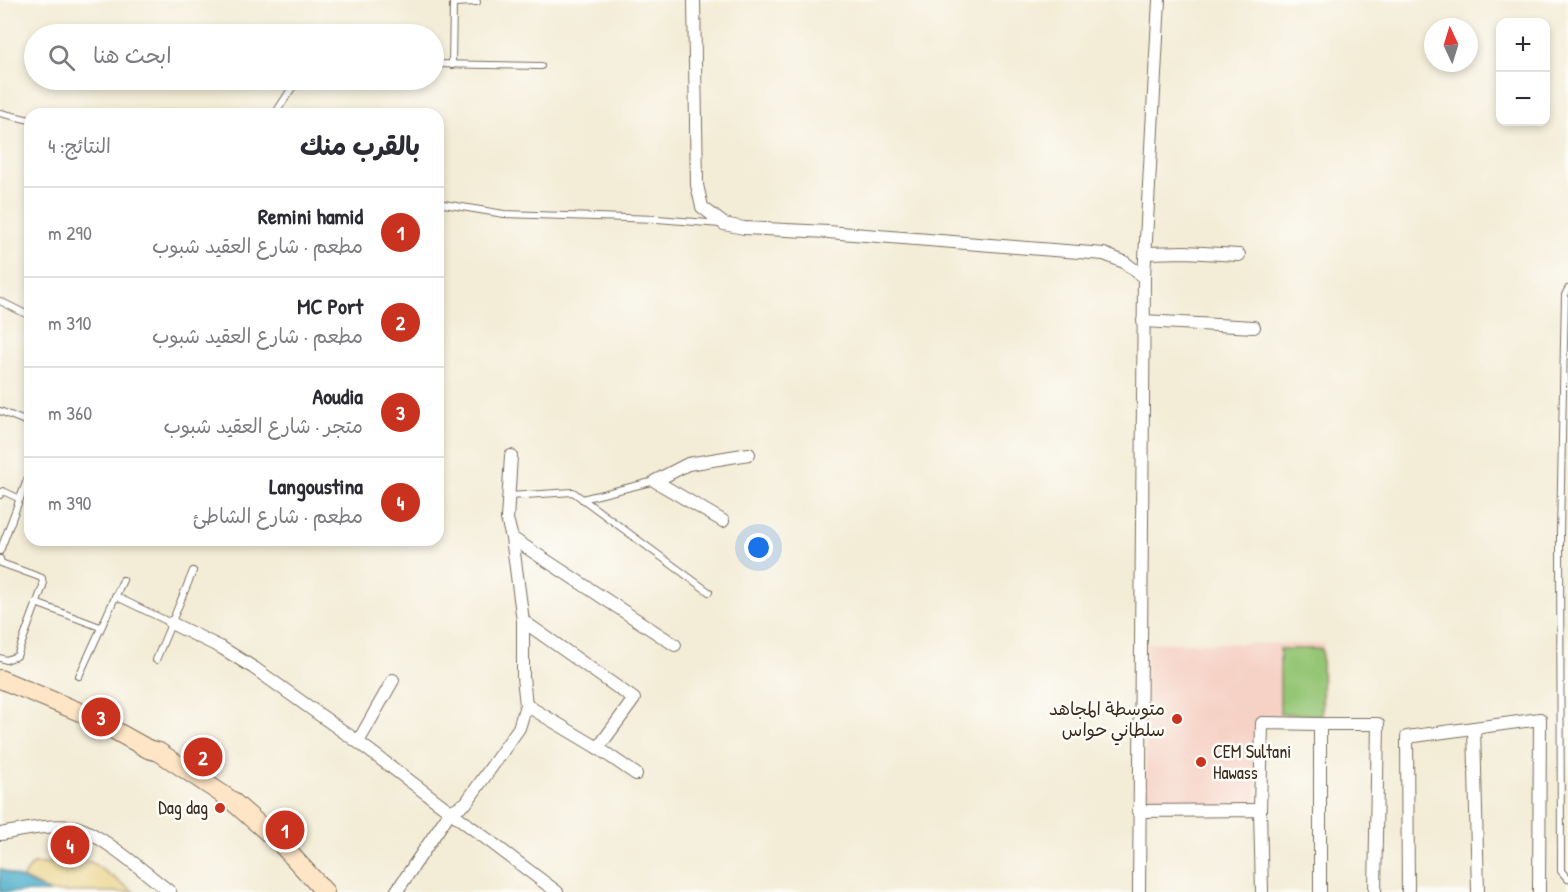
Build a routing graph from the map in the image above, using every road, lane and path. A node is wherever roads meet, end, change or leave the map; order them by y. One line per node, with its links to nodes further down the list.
1 (694, 0): 12 (street)
2 (1159, 0): 13 (street)
3 (477, 3): 5 (lane)
4 (444, 65): 5 (lane)
5 (452, 65): 6 (lane)
6 (541, 66)
7 (291, 90): 8 (lane)
8 (279, 108)
9 (0, 113): 10 (lane)
10 (24, 119)
11 (444, 204): 12 (lane)
12 (724, 224): 15 (street)
13 (1146, 254): 14 (street); 15 (street)
14 (1239, 255)
15 (1144, 277): 19 (street)
16 (1568, 289): 21 (lane)
17 (0, 301): 18 (lane)
18 (24, 313)
19 (1143, 321): 20 (street); 60 (street)
20 (1254, 327)
21 (1566, 370): 24 (lane)
22 (0, 411): 23 (lane)
23 (24, 421)
24 (1565, 434): 55 (lane)
25 (749, 454): 27 (street)
26 (511, 456): 30 (street)
27 (655, 481): 32 (lane); 33 (street)
28 (24, 488): 31 (lane)
29 (0, 495): 31 (lane)
30 (508, 496): 32 (lane); 34 (street)
31 (20, 499): 35 (lane)
32 (582, 499): 39 (lane)
33 (723, 521)
34 (512, 538): 42 (street); 45 (street)
35 (0, 551)
36 (0, 559): 41 (lane)
37 (193, 570): 43 (lane)
38 (123, 580): 40 (lane)
39 (709, 592)
40 (115, 596): 43 (lane); 44 (lane)
41 (36, 603): 44 (lane); 46 (lane)
42 (523, 621): 51 (street); 56 (street)
43 (171, 623): 47 (lane); 54 (street)
44 (100, 627): 48 (lane)
45 (675, 645)
46 (0, 658)
47 (156, 660)
48 (79, 676)
49 (0, 679): 65 (main road)
50 (393, 680): 54 (street)
51 (526, 705): 56 (street); 61 (street)
52 (1320, 724): 59 (street); 70 (street); 71 (street)
53 (1474, 728): 72 (street); 73 (street); 74 (street)
54 (357, 742): 61 (street)
55 (1561, 747): 57 (lane); 63 (lane)
56 (598, 748): 58 (street)
57 (1568, 752)
58 (636, 774)
59 (1260, 810): 60 (street); 69 (street)
60 (1138, 811): 68 (street)
61 (450, 812): 66 (street); 67 (street)
62 (0, 834): 64 (street)
63 (1568, 879)
64 (170, 892)
65 (325, 892)
66 (396, 892)
67 (557, 892)
68 (1138, 892)
69 (1262, 892)
70 (1320, 892)
71 (1375, 892)
72 (1408, 892)
73 (1478, 892)
74 (1539, 892)

